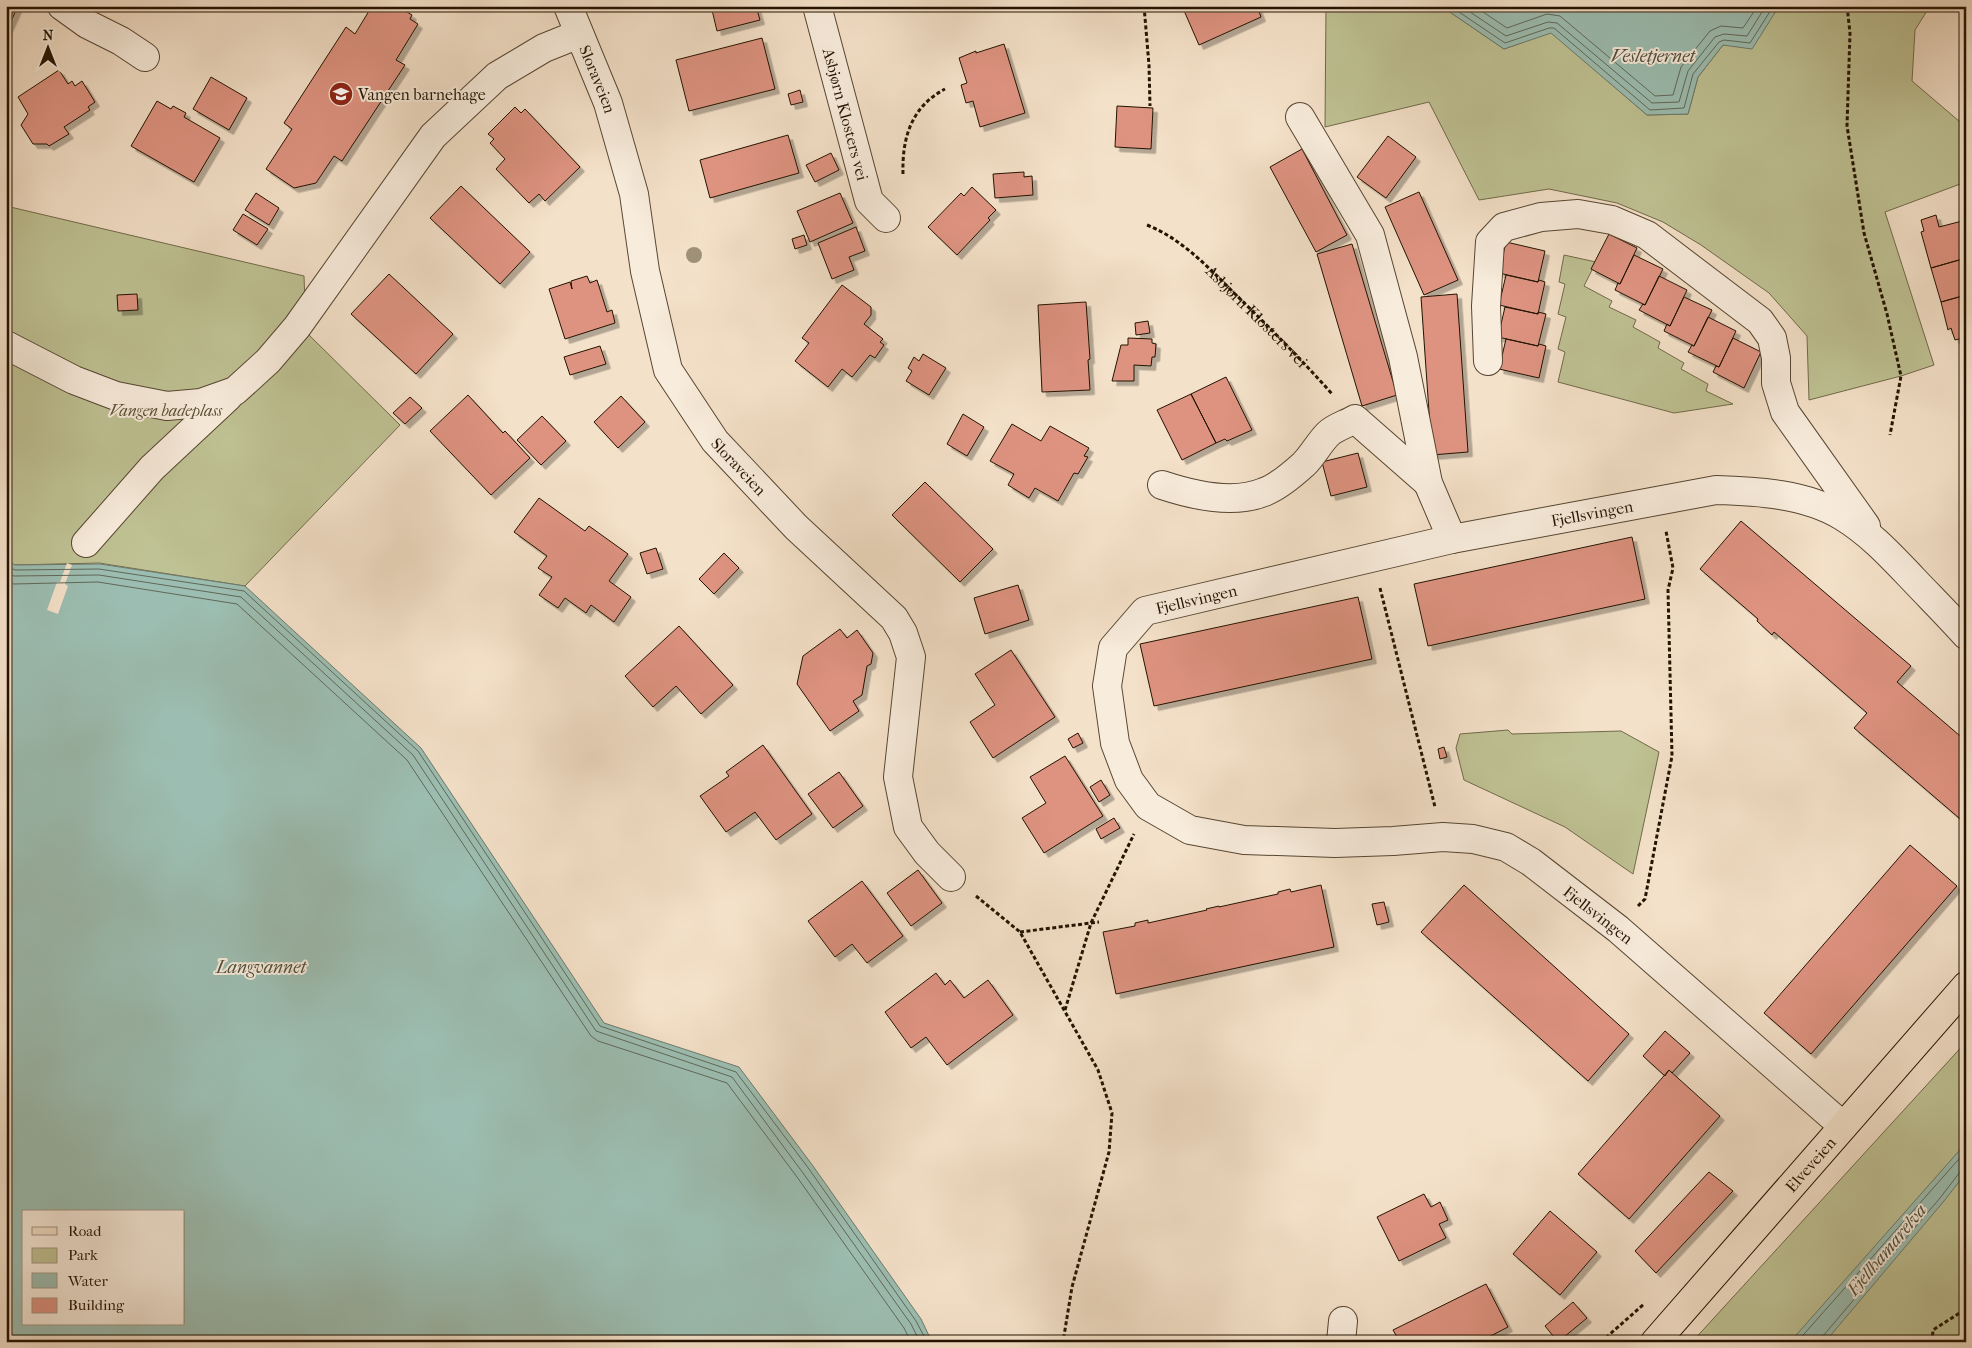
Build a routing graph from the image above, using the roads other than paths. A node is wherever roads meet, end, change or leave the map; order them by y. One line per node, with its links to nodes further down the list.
1 (62, 6): 5 (street)
2 (568, 6): 4 (street, Sloraveien)
3 (817, 6): 7 (street, Asbjørn Klosters vei)
4 (579, 34): 10 (street); 17 (street, Sloraveien)
5 (145, 57)
6 (1300, 116): 11 (street)
7 (886, 218)
8 (6, 345): 10 (street)
9 (1488, 361): 14 (street)
10 (235, 391): 15 (street)
11 (1428, 483): 12 (street); 13 (street)
12 (1162, 485)
13 (1452, 539): 14 (street, Fjellsvingen); 19 (street, Fjellsvingen)
14 (1877, 542): 16 (street, Fjellsvingen)
15 (86, 543)
16 (1966, 635)
17 (951, 877)
18 (1966, 986): 19 (main road, Elveveien)
19 (1843, 1126): 20 (main road, Elveveien)
20 (1655, 1342)

